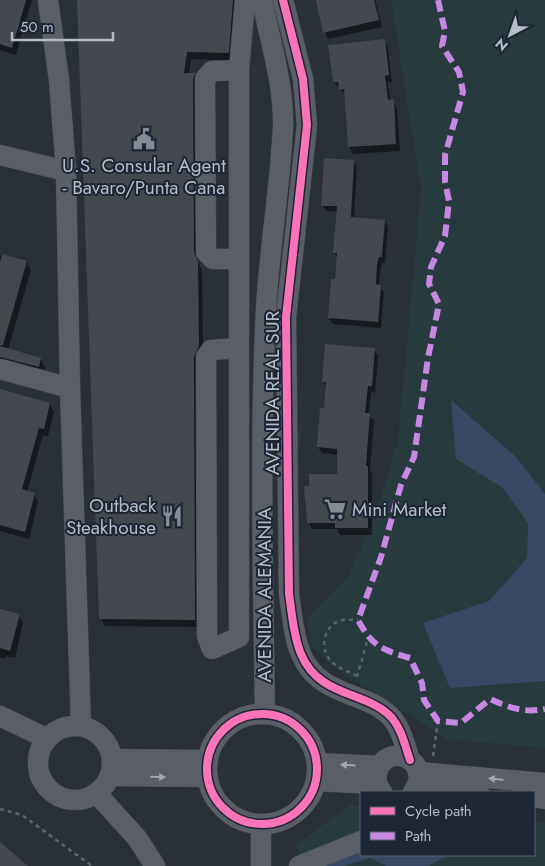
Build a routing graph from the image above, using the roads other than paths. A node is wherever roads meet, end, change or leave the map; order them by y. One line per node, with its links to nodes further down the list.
1 (48, 0): 7 (street)
2 (245, 0): 5 (street)
3 (262, 0): 13 (street, AVENIDA ALEMANIA)
4 (283, 0): 21 (street, AVENIDA REAL SUR)
5 (239, 70): 8 (street); 8 (street)
6 (0, 155): 7 (street)
7 (66, 171): 11 (street)
8 (238, 259): 9 (street)
9 (238, 348): 12 (street); 12 (street)
10 (0, 369): 11 (street)
11 (70, 388): 16 (street)
12 (238, 484): 13 (street)
13 (263, 512): 14 (street, AVENIDA ALEMANIA)
14 (265, 714): 19 (street); 20 (street)
15 (0, 716): 17 (street)
16 (81, 726): 17 (street); 18 (street)
17 (46, 738): 24 (street)
18 (111, 767): 19 (street); 24 (street)
19 (207, 769): 25 (street)
20 (316, 772): 21 (street); 25 (street)
21 (399, 776): 22 (street, one-way to 21); 23 (street)
22 (545, 783)
23 (475, 791)
24 (96, 793): 27 (street)
25 (261, 824): 28 (street)
26 (360, 841): 29 (street)
27 (155, 866)
28 (261, 866)
29 (300, 866)

